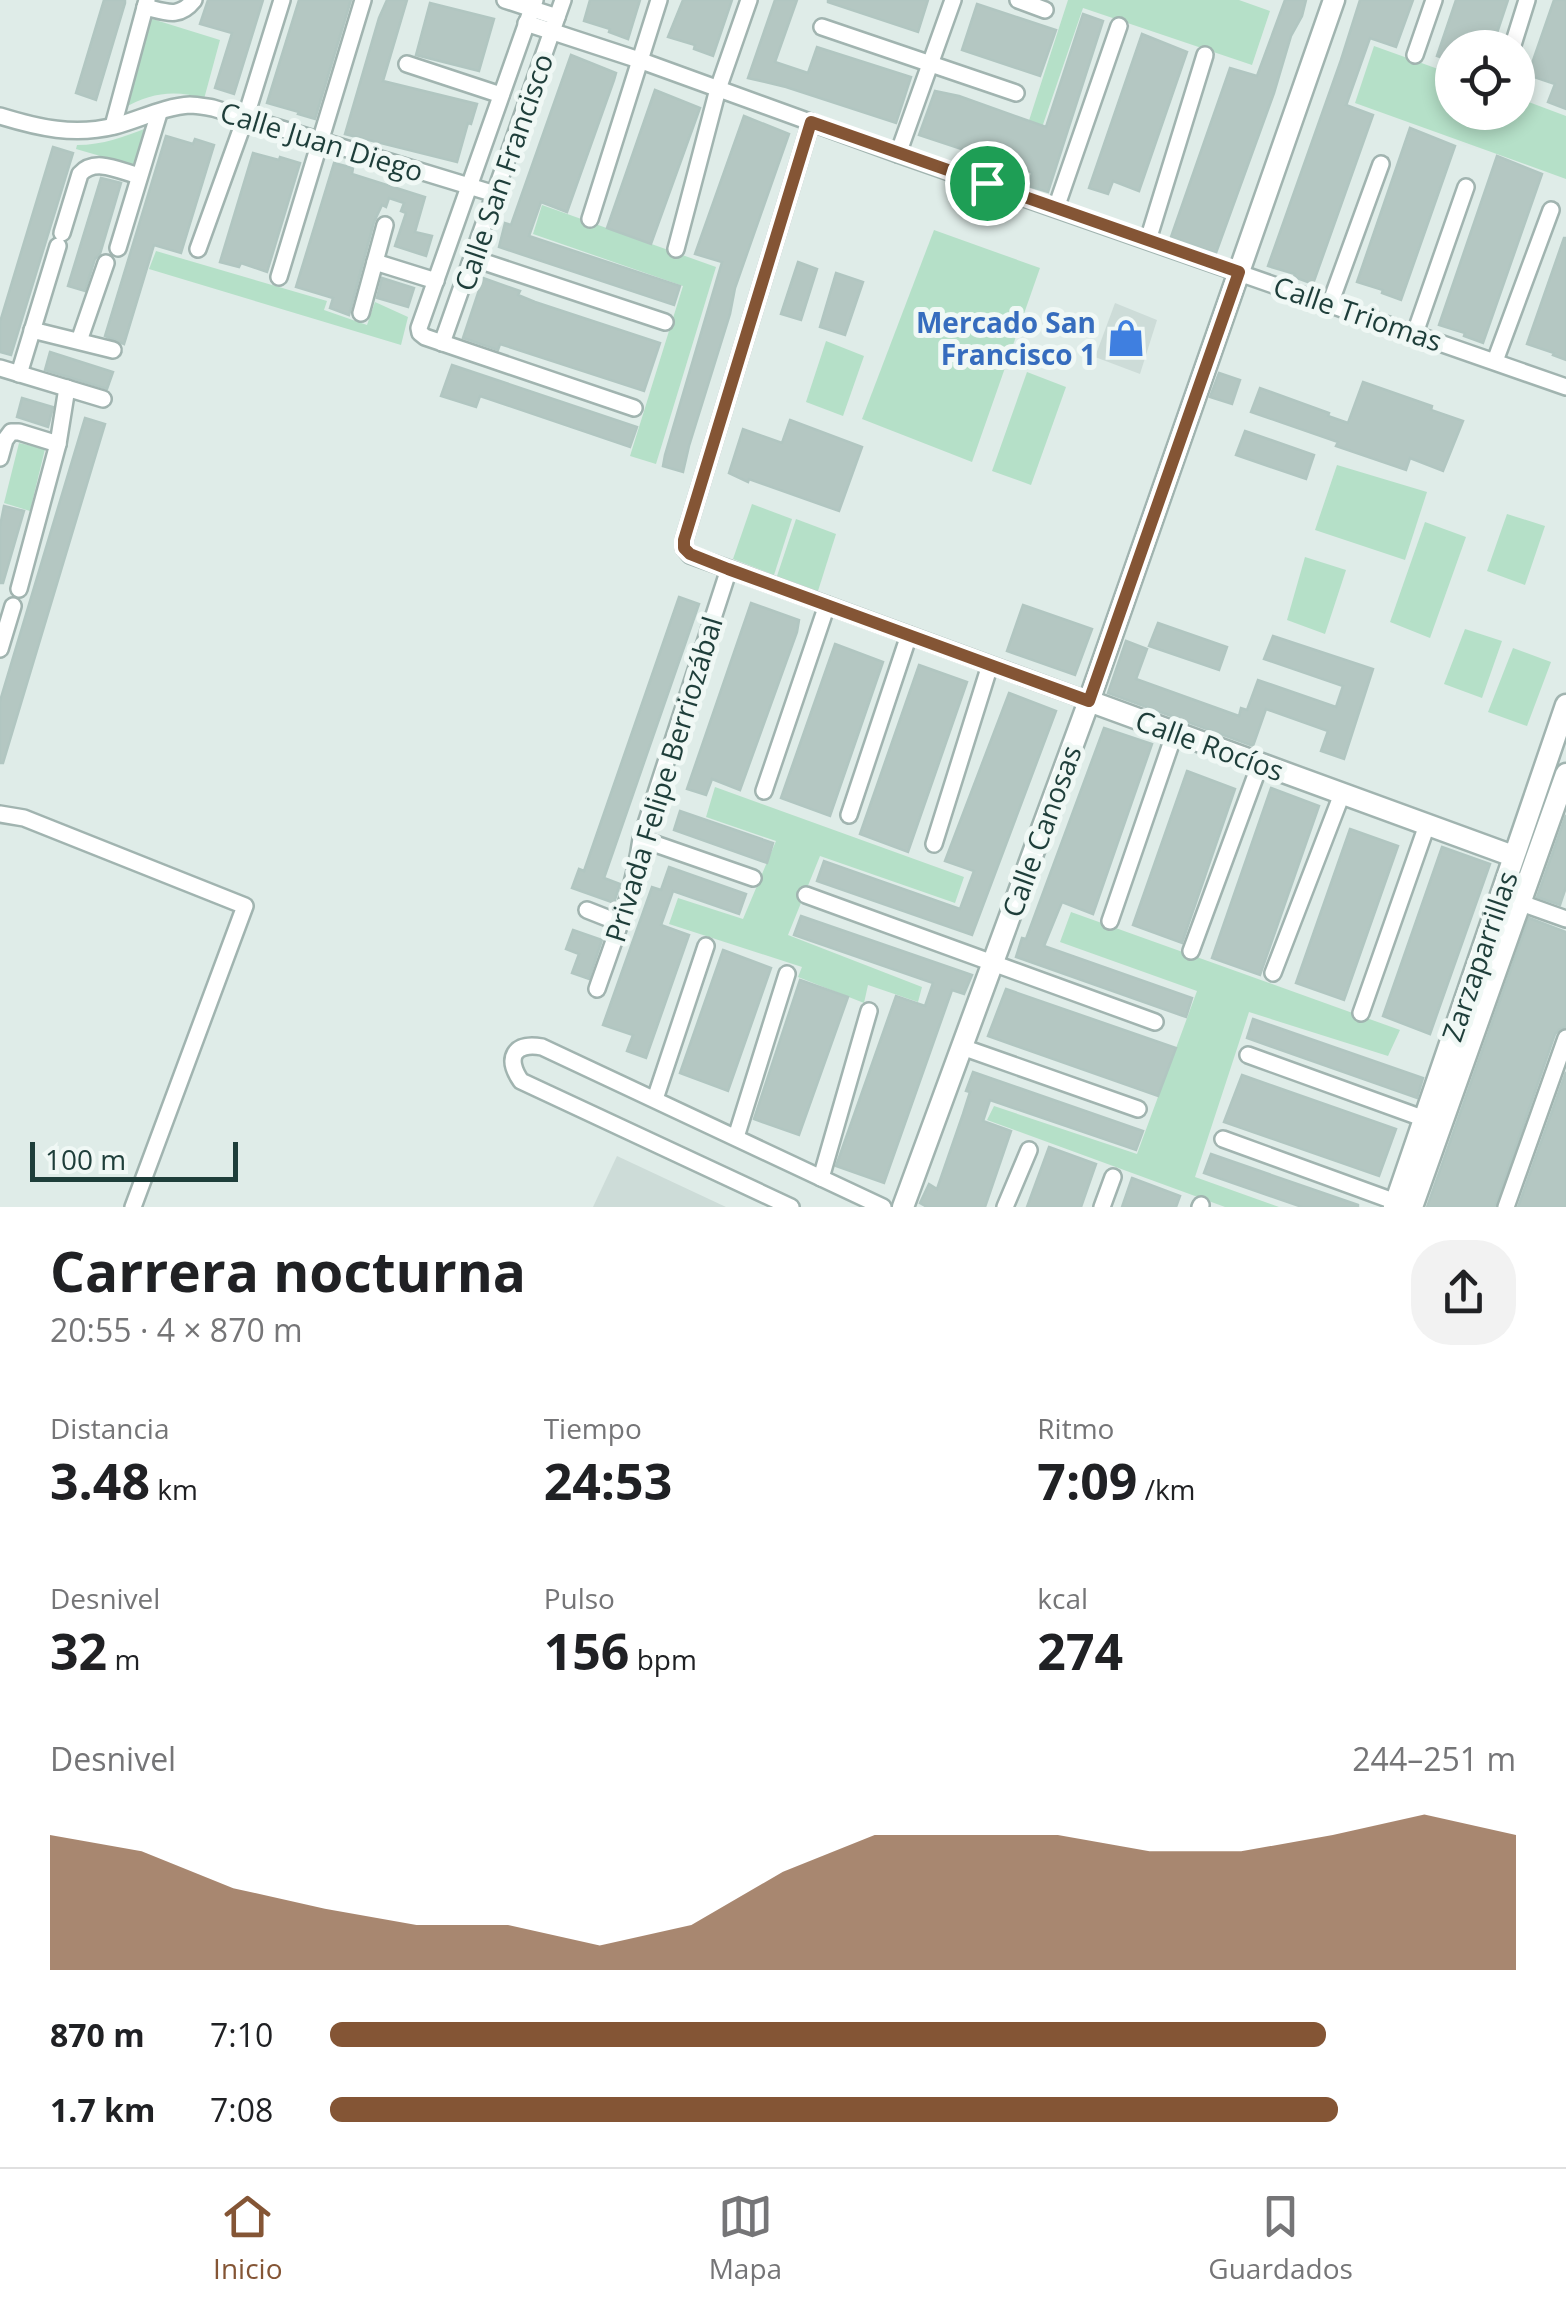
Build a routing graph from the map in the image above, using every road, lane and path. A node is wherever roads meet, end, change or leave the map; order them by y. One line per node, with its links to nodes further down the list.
1 (282, 0): 30 (street)
2 (363, 0): 33 (street)
3 (505, 0): 15 (street, Calle Triomas)
4 (563, 0): 16 (street, Calle San Francisco)
5 (659, 0): 22 (street)
6 (750, 0): 25 (street)
7 (953, 0): 23 (street)
8 (1018, 0): 14 (street)
9 (1334, 0): 51 (street, Calle Canosas)
10 (1434, 0): 21 (street)
11 (1527, 0): 19 (street)
12 (146, 4): 13 (street); 32 (street)
13 (190, 5)
14 (1045, 10)
15 (531, 11): 16 (street, Calle Triomas); 27 (street, Calle San Francisco)
16 (554, 24): 22 (street, Calle Triomas); 39 (street, Calle San Francisco)
17 (1120, 26): 40 (street)
18 (822, 27): 23 (street)
19 (1518, 30)
20 (1205, 55): 44 (street)
21 (1415, 55)
22 (639, 60): 25 (street, Calle Triomas); 42 (street)
23 (932, 63): 26 (street); 34 (street)
24 (407, 64): 27 (street)
25 (718, 89): 31 (street, Calle Triomas); 47 (street)
26 (1016, 93)
27 (501, 95): 37 (street, Calle San Francisco)
28 (159, 113): 30 (street, Calle Juan Diego); 32 (street, Calle Juan Diego); 36 (street)
29 (0, 116): 32 (street, Calle Juan Diego)
30 (246, 116): 33 (street, Calle Juan Diego); 46 (street)
31 (811, 122): 34 (street, Calle Triomas); 71 (street, Calle Rocíos)
32 (113, 126)
33 (320, 141): 37 (street, Calle Juan Diego); 52 (street)
34 (898, 154): 40 (street, Calle Triomas)
35 (1381, 164): 54 (street)
36 (139, 176): 45 (street); 57 (street)
37 (469, 186): 39 (street, Calle Juan Diego); 53 (street, Calle San Francisco)
38 (1466, 188): 58 (street)
39 (495, 194): 48 (street, Calle San Francisco)
40 (1056, 208): 44 (street, Calle Triomas)
41 (1551, 210): 62 (street)
42 (590, 219)
43 (385, 225): 49 (street)
44 (1148, 240): 51 (street, Calle Triomas)
45 (118, 248)
46 (198, 249)
47 (676, 249)
48 (472, 258): 56 (street); 60 (street, Calle San Francisco)
49 (375, 262): 53 (street); 55 (street)
50 (106, 263): 59 (street)
51 (1239, 272): 54 (street, Calle Triomas); 78 (street, Calle Canosas)
52 (279, 277)
53 (436, 281): 60 (street, Calle San Francisco)
54 (1330, 304): 58 (street, Calle Triomas)
55 (361, 312)
56 (666, 322)
57 (32, 330): 59 (street); 64 (street)
58 (1415, 333): 62 (street, Calle Triomas)
59 (80, 341): 61 (street)
60 (442, 343): 68 (street)
61 (113, 350)
62 (1495, 362): 65 (street, Calle Triomas)
63 (0, 368): 64 (street)
64 (19, 374): 66 (street)
65 (1566, 387)
66 (66, 388): 67 (street); 69 (street)
67 (103, 398)
68 (634, 408)
69 (58, 444): 70 (street); 72 (street)
70 (0, 458)
71 (728, 569): 73 (street, Calle Rocíos); 88 (street, Privada Felipe Berriozábal)
72 (19, 589)
73 (827, 605): 75 (street, Calle Rocíos); 83 (street)
74 (12, 606): 76 (street)
75 (909, 635): 77 (street, Calle Rocíos); 86 (street)
76 (0, 649)
77 (990, 664): 78 (street, Calle Rocíos); 89 (street)
78 (1089, 701): 80 (street, Calle Rocíos); 100 (street, Calle Canosas)
79 (1566, 705): 90 (street, Zarzaparrillas)
80 (1175, 732): 81 (street, Calle Rocíos); 96 (street)
81 (1260, 764): 84 (street, Calle Rocíos); 99 (street)
82 (1566, 774): 93 (street, Zarzaparrillas)
83 (764, 792)
84 (1342, 794): 87 (street, Calle Rocíos); 102 (street)
85 (0, 814): 119 (street)
86 (849, 815)
87 (1428, 825): 90 (street, Calle Rocíos); 105 (street)
88 (641, 839): 91 (street); 97 (street, Privada Felipe Berriozábal)
89 (934, 844)
90 (1512, 856): 112 (street, Zarzaparrillas)
91 (752, 878)
92 (806, 895): 100 (street)
93 (1521, 902): 95 (street); 118 (street, Zarzaparrillas)
94 (587, 910): 97 (street)
95 (1566, 920)
96 (1110, 921)
97 (620, 923): 103 (street, Privada Felipe Berriozábal)
98 (706, 946): 110 (street)
99 (1191, 951)
100 (992, 964): 106 (street); 108 (street, Calle Canosas)
101 (788, 974): 113 (street)
102 (1273, 974)
103 (597, 989)
104 (868, 1011): 117 (street)
105 (1361, 1014)
106 (1155, 1022)
107 (1566, 1038): 125 (street)
108 (962, 1048): 111 (street); 122 (street, Calle Canosas)
109 (1248, 1055): 112 (street)
110 (656, 1099): 113 (street); 120 (street)
111 (1138, 1109)
112 (1425, 1118): 118 (street, Zarzaparrillas)
113 (736, 1137): 117 (street)
114 (1223, 1140): 118 (street)
115 (1028, 1150): 123 (street)
116 (1113, 1177): 124 (street)
117 (821, 1178): 121 (street)
118 (1401, 1205)
119 (132, 1207)
120 (791, 1207)
121 (882, 1207)
122 (903, 1207)
123 (1005, 1207)
124 (1102, 1207)
125 (1506, 1207)

